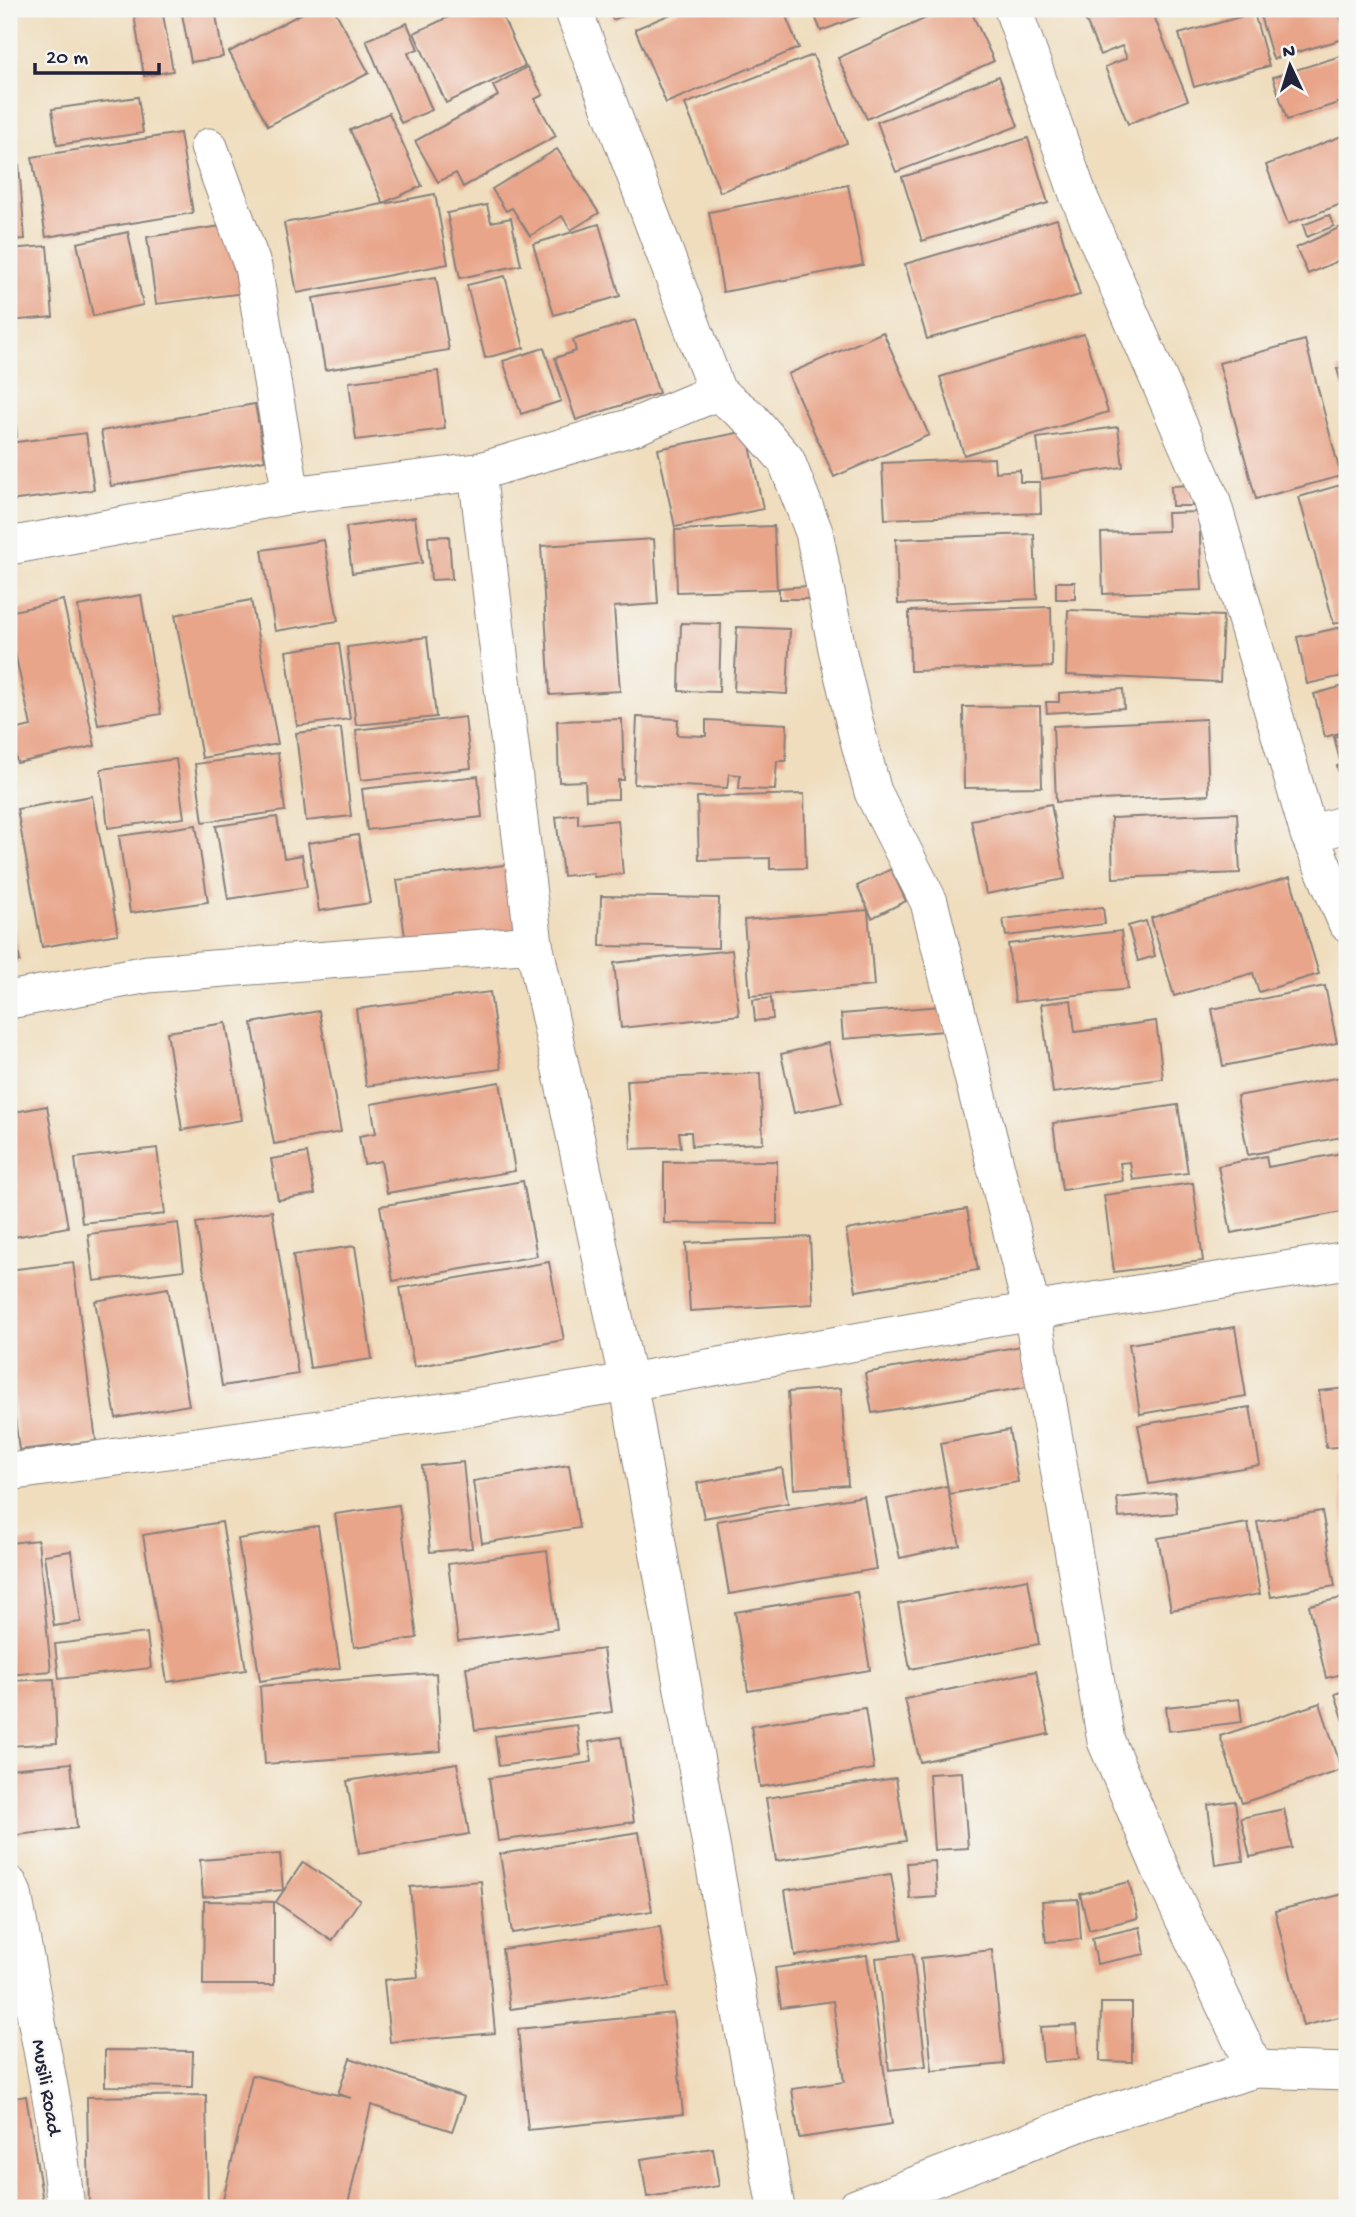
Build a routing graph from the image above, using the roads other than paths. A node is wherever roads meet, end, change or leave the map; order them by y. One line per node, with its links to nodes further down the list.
1 (573, 9): 4 (street)
2 (1013, 9): 9 (street)
3 (209, 147): 6 (street)
4 (717, 392): 5 (street); 14 (street)
5 (477, 472): 6 (street); 11 (street)
6 (292, 495): 7 (street)
7 (9, 546)
8 (1347, 824): 9 (street)
9 (1309, 834): 10 (street)
10 (1347, 923)
11 (534, 944): 12 (street); 15 (street)
12 (9, 1000)
13 (1347, 1260): 14 (street)
14 (1032, 1311): 15 (street); 18 (street)
15 (628, 1382): 16 (street); 21 (street)
16 (9, 1472)
17 (9, 1885): 20 (street, Musili Road)
18 (1255, 2069): 19 (street); 22 (street)
19 (1347, 2071)
20 (66, 2208)
21 (776, 2208)
22 (856, 2208)

